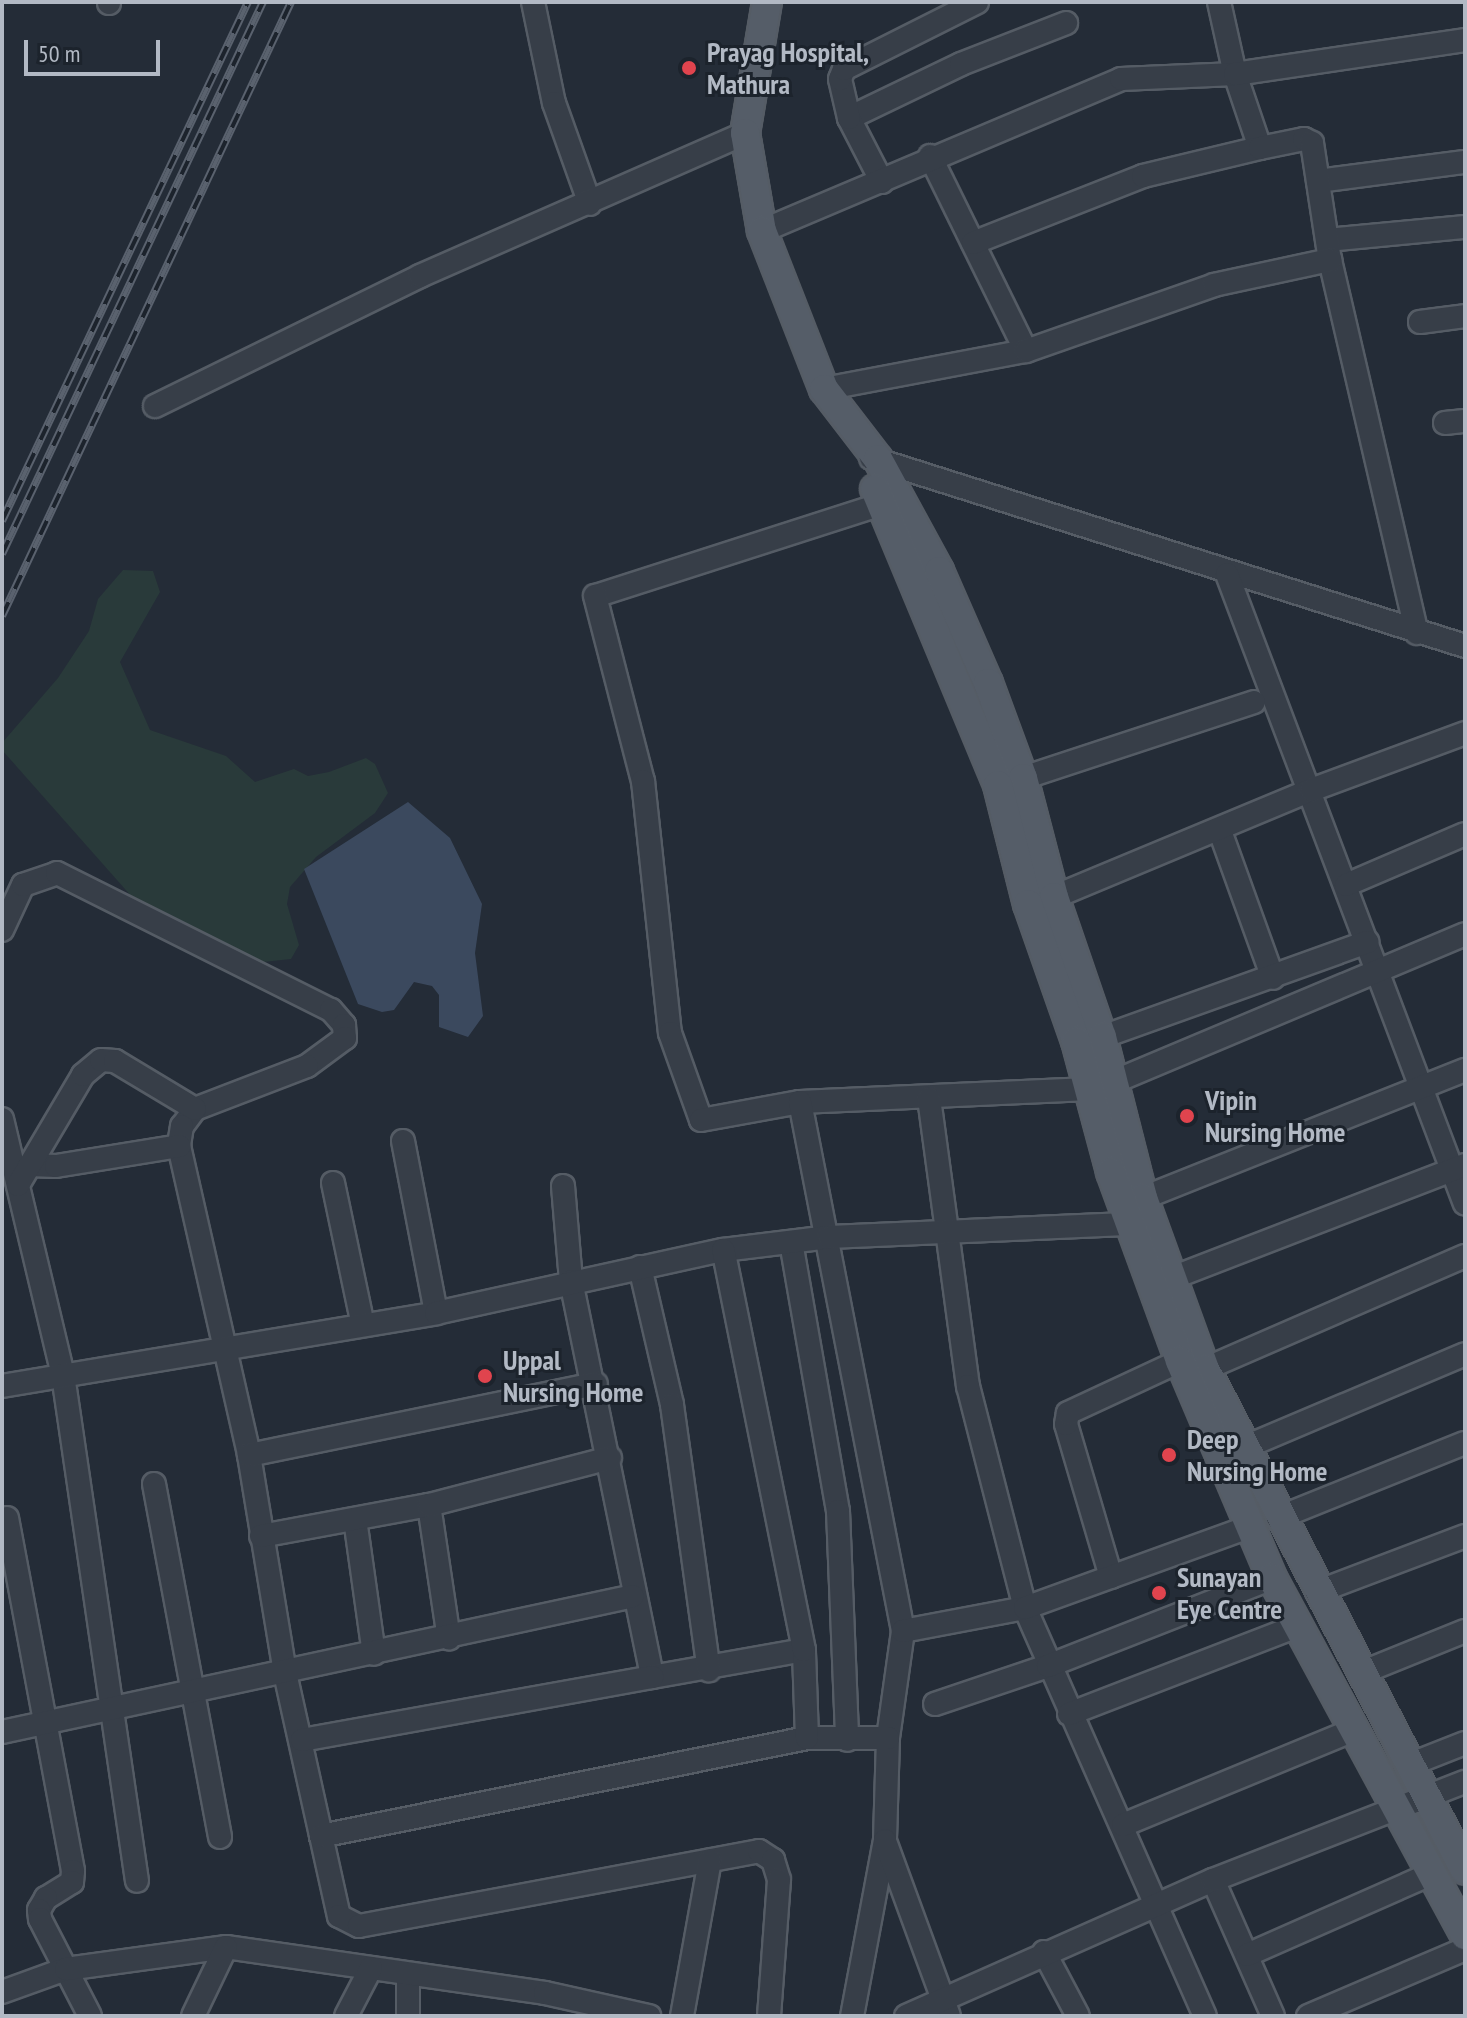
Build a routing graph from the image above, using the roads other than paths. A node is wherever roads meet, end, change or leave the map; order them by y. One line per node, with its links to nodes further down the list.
1 (533, 2): 15 (street)
2 (767, 2): 9 (main road)
3 (977, 2): 8 (street)
4 (1219, 2): 7 (street)
5 (1066, 23): 8 (street)
6 (1465, 40): 7 (street)
7 (1235, 74): 10 (street); 11 (street)
8 (849, 118): 14 (street)
9 (745, 133): 15 (street); 17 (main road)
10 (1260, 148): 13 (street); 18 (street)
11 (930, 156): 14 (street); 18 (street)
12 (1465, 162): 13 (street)
13 (1318, 181): 19 (street)
14 (882, 182): 17 (street)
15 (590, 204): 24 (street)
16 (1465, 227): 19 (street)
17 (762, 231): 23 (main road)
18 (973, 243): 22 (street)
19 (1329, 250): 22 (street); 28 (street)
20 (1465, 316): 21 (street)
21 (1420, 322)
22 (1026, 351): 23 (street)
23 (824, 389): 25 (main road)
24 (155, 406)
25 (868, 457): 26 (main road); 27 (street); 32 (main road)
26 (882, 504): 45 (main road); 48 (street)
27 (1227, 574): 28 (street); 33 (street)
28 (1417, 633): 29 (street)
29 (1465, 646)
30 (1254, 702): 32 (street)
31 (1465, 733): 33 (street)
32 (1023, 778): 37 (main road)
33 (1311, 790): 34 (street); 36 (street)
34 (1220, 831): 37 (street); 42 (street)
35 (1465, 834): 36 (street)
36 (1346, 885): 40 (street)
37 (1054, 897): 43 (main road)
38 (2, 930): 49 (street)
39 (1465, 934): 41 (street)
40 (1367, 942): 41 (street); 42 (street)
41 (1377, 971): 45 (street); 46 (street)
42 (1273, 978): 43 (street)
43 (1102, 1037): 45 (main road)
44 (1465, 1070): 46 (street)
45 (1100, 1086): 47 (street); 59 (main road)
46 (1425, 1088): 54 (street); 59 (street)
47 (929, 1098): 48 (street); 60 (street)
48 (800, 1102): 61 (street)
49 (195, 1109): 52 (street); 53 (street)
50 (2, 1119): 56 (street)
51 (403, 1141): 68 (street)
52 (179, 1146): 53 (street); 70 (street)
53 (30, 1165): 56 (street)
54 (1460, 1167): 58 (street); 66 (street)
55 (333, 1183): 69 (street)
56 (18, 1185): 73 (street)
57 (563, 1186): 67 (street)
58 (1465, 1204)
59 (1137, 1211): 60 (street); 66 (main road); 72 (main road)
60 (949, 1234): 61 (street); 91 (street)
61 (829, 1237): 62 (street); 93 (street)
62 (791, 1242): 63 (street); 113 (street)
63 (723, 1250): 65 (street); 96 (street)
64 (1465, 1256): 72 (street)
65 (640, 1267): 67 (street); 99 (street)
66 (1172, 1278): 72 (main road)
67 (571, 1281): 68 (street); 74 (street)
68 (436, 1313): 69 (street)
69 (363, 1325): 70 (street)
70 (225, 1348): 73 (street); 78 (street)
71 (1465, 1354): 77 (street)
72 (1192, 1365): 77 (main road); 84 (main road); 87 (street)
73 (63, 1375): 75 (street); 105 (street)
74 (596, 1384): 78 (street); 79 (street)
75 (2, 1386)
76 (1465, 1443): 84 (street)
77 (1243, 1448): 84 (main road)
78 (249, 1455): 85 (street)
79 (610, 1458): 81 (street); 90 (street)
80 (154, 1484): 103 (street)
81 (429, 1505): 83 (street); 95 (street)
82 (7, 1518): 107 (street)
83 (355, 1519): 85 (street); 97 (street)
84 (1265, 1522): 87 (street); 88 (main road); 89 (main road)
85 (261, 1536): 100 (street)
86 (1465, 1536): 89 (street)
87 (1111, 1577): 91 (street)
88 (1272, 1578): 92 (main road); 98 (street)
89 (1317, 1592): 101 (main road)
90 (633, 1596): 95 (street); 102 (street)
91 (1025, 1608): 93 (street); 98 (street)
92 (1297, 1626): 106 (street); 108 (main road)
93 (903, 1631): 111 (street)
94 (1465, 1631): 101 (street)
95 (449, 1639): 97 (street)
96 (804, 1650): 99 (street); 110 (street)
97 (374, 1654): 100 (street)
98 (1048, 1666): 104 (street); 106 (street)
99 (709, 1670): 102 (street)
100 (285, 1673): 103 (street); 112 (street)
101 (1361, 1673): 115 (main road)
102 (652, 1677): 112 (street)
103 (193, 1692): 105 (street); 120 (street)
104 (935, 1704)
105 (110, 1709): 107 (street); 126 (street)
106 (1069, 1714): 118 (street)
107 (43, 1723): 109 (street); 134 (street)
108 (1356, 1729): 117 (main road); 118 (street)
109 (2, 1732)
110 (807, 1738): 113 (street); 119 (street)
111 (888, 1738): 113 (street); 121 (street)
112 (302, 1740): 119 (street)
113 (847, 1740)
114 (1465, 1743): 115 (street)
115 (1409, 1765): 117 (main road)
116 (1465, 1782): 117 (street)
117 (1412, 1803): 123 (main road); 124 (main road); 125 (street)
118 (1123, 1825): 127 (street)
119 (321, 1836): 122 (street)
120 (220, 1837)
121 (885, 1840): 138 (street); 147 (street)
122 (710, 1861): 145 (street); 146 (street)
123 (1465, 1870)
124 (1431, 1874): 128 (main road); 132 (street)
125 (1213, 1880): 127 (street); 132 (street)
126 (137, 1881)
127 (1155, 1906): 131 (street); 150 (street)
128 (1465, 1935)
129 (226, 1947): 133 (street); 134 (street); 140 (street)
130 (1465, 1949): 152 (street)
131 (1044, 1952): 138 (street); 149 (street)
132 (1247, 1955): 151 (street)
133 (371, 1968): 135 (street); 141 (street)
134 (66, 1969): 136 (street); 139 (street)
135 (408, 1974): 137 (street); 142 (street)
136 (2, 1992)
137 (545, 1993): 143 (street); 144 (street)
138 (945, 2007): 148 (street)
139 (87, 2015)
140 (193, 2016)
141 (346, 2016)
142 (408, 2016)
143 (538, 2016)
144 (649, 2016)
145 (682, 2016)
146 (769, 2016)
147 (852, 2016)
148 (906, 2016)
149 (1078, 2016)
150 (1205, 2016)
151 (1273, 2016)
152 (1308, 2016)

